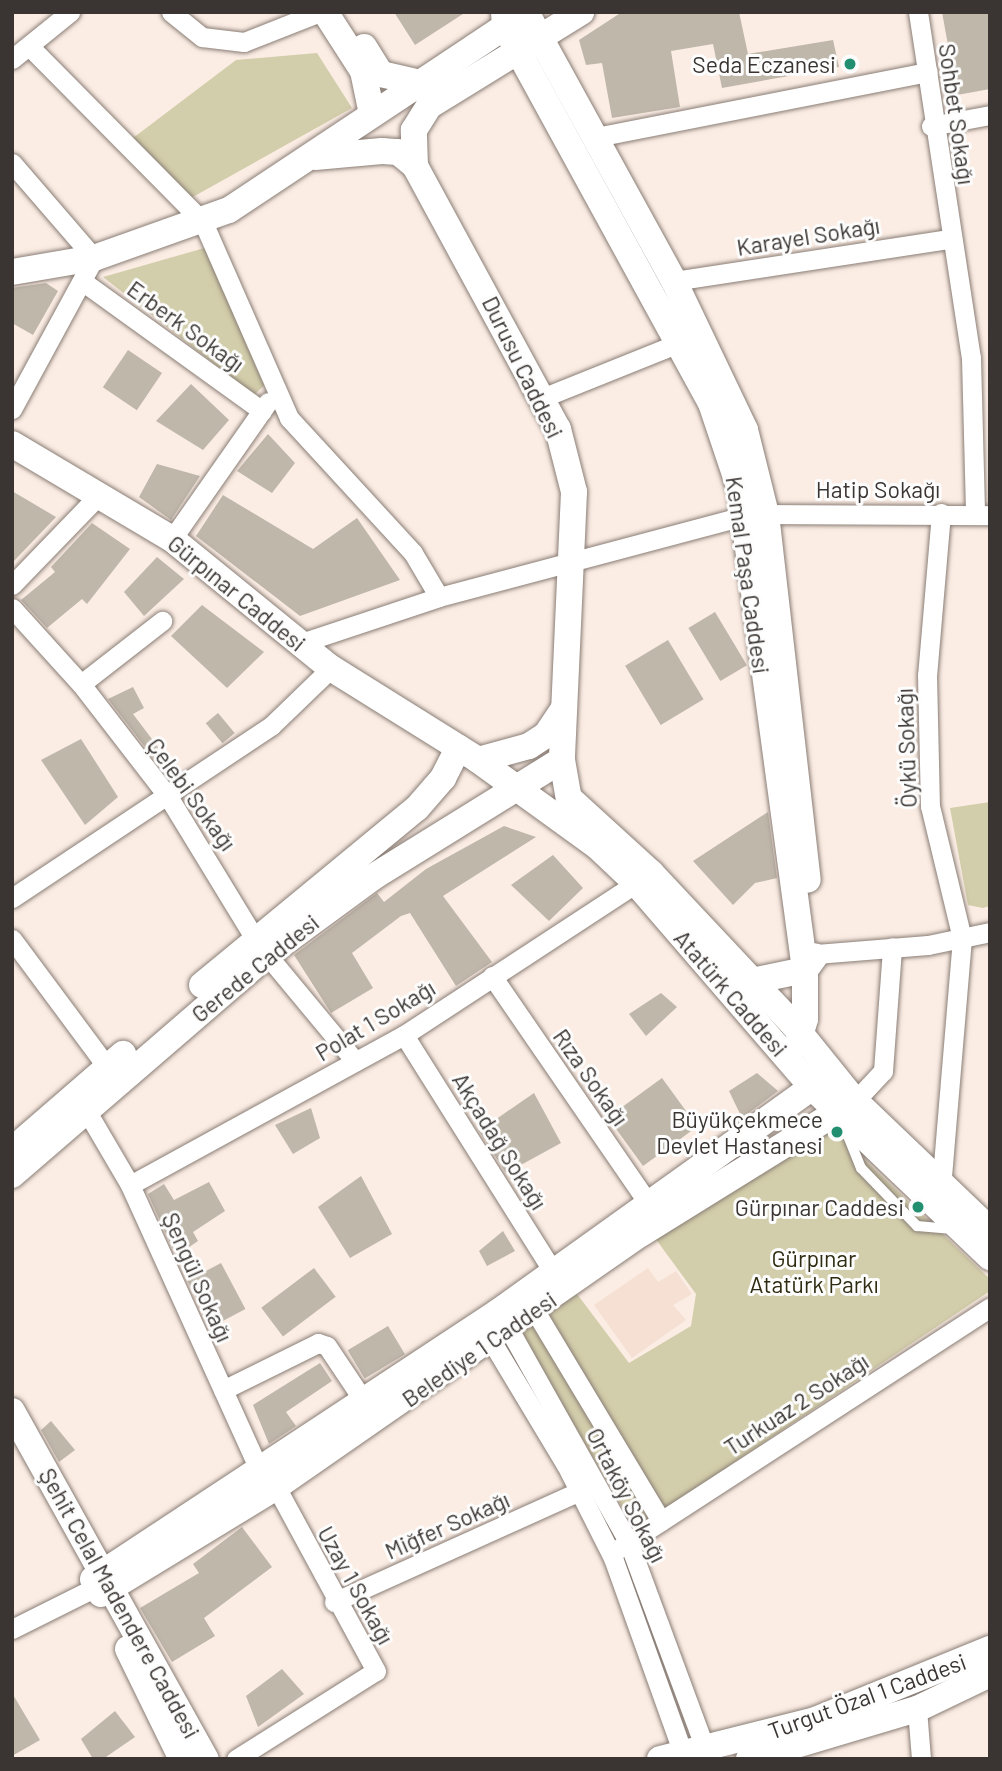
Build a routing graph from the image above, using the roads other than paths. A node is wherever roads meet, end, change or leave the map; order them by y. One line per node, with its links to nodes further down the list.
1 (70, 12): 9 (street)
2 (171, 12): 3 (street)
3 (323, 12): 13 (street)
4 (341, 12): 12 (street)
5 (581, 12): 8 (street)
6 (918, 12): 11 (street, Sohbet Sokağı)
7 (518, 15): 8 (street, Kemal Paşa Caddesi); 12 (street)
8 (531, 45): 16 (street, Kemal Paşa Caddesi); 19 (street); 26 (street, Kemal Paşa Caddesi)
9 (29, 46): 10 (street); 20 (street)
10 (12, 59)
11 (928, 72): 15 (street, Sohbet Sokağı); 16 (street)
12 (419, 83): 13 (street)
13 (372, 114): 17 (street)
14 (990, 115): 15 (street)
15 (931, 126): 21 (street, Sohbet Sokağı)
16 (596, 137): 25 (street, Kemal Paşa Caddesi)
17 (315, 157): 19 (street); 20 (street)
18 (12, 163): 22 (street)
19 (415, 166): 29 (street, Durusu Caddesi)
20 (203, 222): 22 (street); 28 (street)
21 (950, 239): 25 (street, Karayel Sokağı); 27 (street, Sohbet Sokağı)
22 (94, 258): 23 (street); 24 (street)
23 (12, 272)
24 (82, 281): 30 (street); 31 (street, Erberk Sokağı)
25 (674, 281): 35 (street, Kemal Paşa Caddesi)
26 (679, 343): 29 (street); 35 (street, Kemal Paşa Caddesi)
27 (980, 357): 36 (street, Sohbet Sokağı)
28 (276, 388): 31 (street); 40 (street)
29 (542, 398): 38 (street, Durusu Caddesi)
30 (12, 409)
31 (262, 411): 37 (street)
32 (12, 444): 33 (street, Gürpınar Caddesi)
33 (100, 494): 37 (street, Gürpınar Caddesi); 39 (street)
34 (941, 513): 35 (street, Hatip Sokağı); 36 (street, Hatip Sokağı); 54 (street, Öykü Sokağı)
35 (755, 515): 38 (street, Hatip Sokağı); 58 (street, Kemal Paşa Caddesi)
36 (982, 515)
37 (172, 539): 43 (street, Gürpınar Caddesi)
38 (573, 560): 40 (street, Hatip Sokağı); 46 (street, Durusu Caddesi)
39 (12, 585)
40 (439, 597): 43 (street, Hatip Sokağı)
41 (12, 608): 45 (street, Çelebi Sokağı)
42 (162, 621): 45 (street)
43 (301, 643): 44 (street, Gürpınar Caddesi)
44 (331, 668): 47 (street, Gürpınar Caddesi); 50 (street)
45 (81, 684): 50 (street, Çelebi Sokağı)
46 (563, 710): 47 (street); 48 (street, Atatürk Caddesi)
47 (468, 754): 49 (street, Atatürk Caddesi); 56 (street, Gerede Caddesi)
48 (562, 760): 49 (street, Gerede Caddesi); 60 (street, Atatürk Caddesi)
49 (519, 790): 51 (street, Atatürk Caddesi); 56 (street, Gerede Caddesi)
50 (169, 798): 52 (street); 56 (street, Çelebi Sokağı)
51 (636, 883): 59 (street, Polat 1 Sokağı); 63 (street, Atatürk Caddesi)
52 (12, 898)
53 (990, 932): 54 (street)
54 (962, 938): 57 (street); 70 (street, Öykü Sokağı)
55 (12, 939): 64 (street)
56 (261, 947): 62 (street, Çelebi Sokağı); 64 (street, Gerede Caddesi); 65 (street, Gerede Caddesi)
57 (892, 947): 58 (street); 66 (street)
58 (810, 962): 60 (street); 63 (street, Kemal Paşa Caddesi)
59 (492, 976): 61 (street, Polat 1 Sokağı); 71 (street, Rıza Sokağı)
60 (752, 981): 63 (street, Atatürk Caddesi)
61 (404, 1035): 62 (street, Polat 1 Sokağı); 74 (street, Akçadağ Sokağı)
62 (355, 1061): 69 (street, Polat 1 Sokağı)
63 (816, 1063): 66 (street, Atatürk Caddesi); 71 (street, Belediye 1 Caddesi)
64 (107, 1067): 65 (street, Gerede Caddesi)
65 (80, 1102): 67 (street, Gerede Caddesi); 68 (street, Gerede Caddesi); 69 (street, Şengül Sokağı)
66 (847, 1106): 70 (street, Atatürk Caddesi); 73 (street, Atatürk Caddesi); 76 (street, Belediye 1 Caddesi)
67 (12, 1150)
68 (12, 1175)
69 (130, 1185): 78 (street, Şengül Sokağı)
70 (941, 1187): 72 (street, Atatürk Caddesi)
71 (650, 1206): 74 (street, Belediye 1 Caddesi)
72 (990, 1230)
73 (990, 1257)
74 (554, 1273): 77 (street, Belediye 1 Caddesi)
75 (990, 1307): 84 (street, Turkuaz 2 Sokağı)
76 (535, 1311): 77 (street, Belediye 1 Caddesi); 84 (street)
77 (495, 1326): 79 (street, Belediye 1 Caddesi); 82 (street, Belediye 1 Caddesi); 83 (street, Ortaköy Sokağı)
78 (223, 1390): 79 (street); 82 (street, Şengül Sokağı)
79 (363, 1400): 82 (street, Belediye 1 Caddesi)
80 (12, 1411): 87 (street, Şehit Celal Madendere Caddesi)
81 (12, 1447): 87 (street, Şehit Celal Madendere Caddesi)
82 (268, 1478): 87 (street, Belediye 1 Caddesi); 88 (street, Uzay 1 Sokağı)
83 (588, 1488): 85 (street, Ortaköy Sokağı); 86 (street, Ortaköy Sokağı); 88 (street, Miğfer Sokağı)
84 (662, 1521): 85 (street, Turkuaz 2 Sokağı)
85 (629, 1543): 86 (street, Turkuaz 2 Sokağı); 93 (street, Ortaköy Sokağı)
86 (611, 1553): 93 (street, Ortaköy Sokağı)
87 (101, 1584): 89 (street); 94 (street, Şehit Celal Madendere Caddesi); 95 (street, Şehit Celal Madendere Caddesi)
88 (334, 1602): 96 (street, Uzay 1 Sokağı)
89 (12, 1629)
90 (990, 1649): 92 (street, Turgut Özal 1 Caddesi)
91 (990, 1674): 92 (street, Turgut Özal 1 Caddesi)
92 (913, 1698): 93 (street, Turgut Özal 1 Caddesi); 97 (street, Turgut Özal 1 Caddesi); 98 (street)
93 (683, 1754)
94 (182, 1759)
95 (206, 1759)
96 (236, 1759)
97 (749, 1759)
98 (921, 1759)

